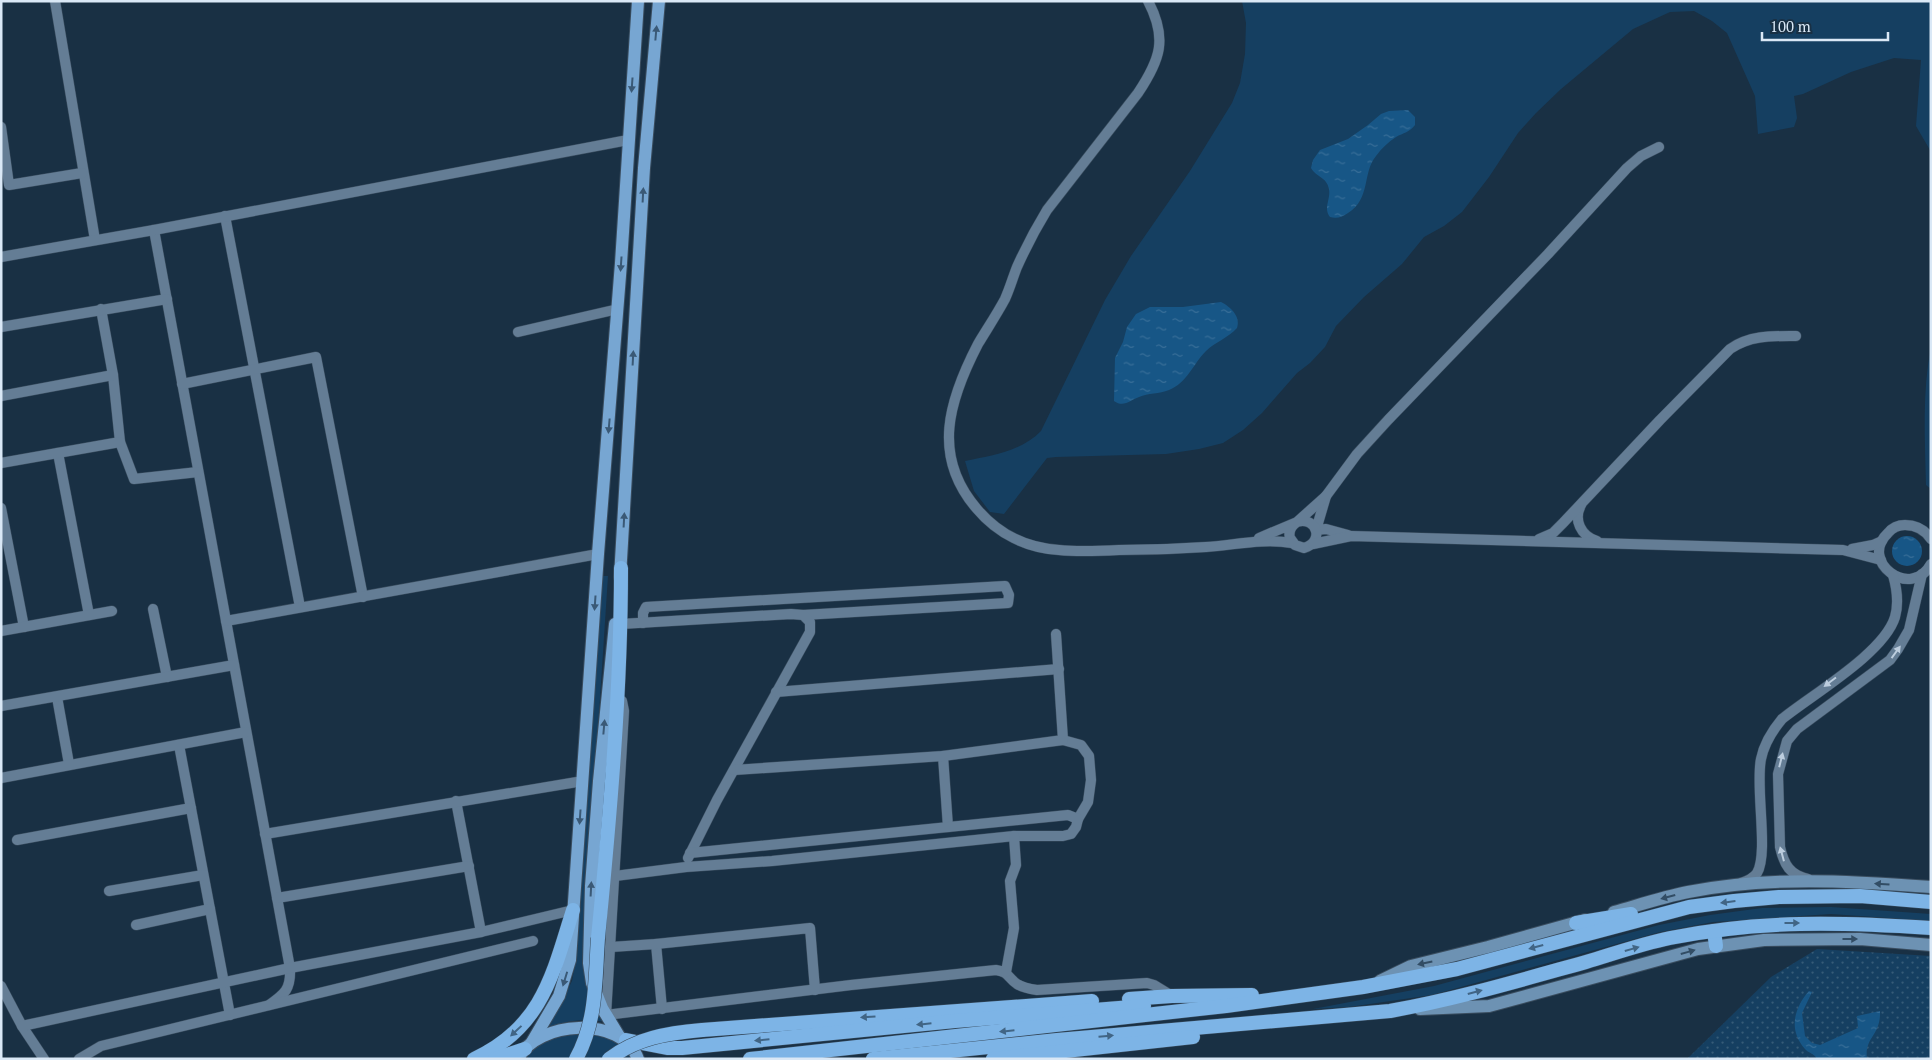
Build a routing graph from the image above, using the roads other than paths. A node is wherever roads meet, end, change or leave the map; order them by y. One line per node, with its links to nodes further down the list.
1 (55, 1): 8 (street)
2 (638, 1): 6 (main road, one-way to 6)
3 (659, 1): 45 (main road, one-way to 3)
4 (1148, 1): 35 (street)
5 (1, 127): 9 (street)
6 (628, 140): 10 (street); 15 (main road, one-way to 15)
7 (1659, 147): 28 (street)
8 (82, 173): 9 (street); 12 (street)
9 (5, 185)
10 (224, 216): 11 (street); 20 (street)
11 (154, 230): 12 (street); 14 (street)
12 (95, 240): 13 (street)
13 (1, 257)
14 (167, 299): 16 (street); 22 (street)
15 (618, 309): 18 (street); 42 (main road, one-way to 42)
16 (101, 310): 17 (street); 21 (street)
17 (1, 327)
18 (518, 332)
19 (1796, 336): 29 (street)
20 (254, 368): 22 (street); 48 (street); 49 (street)
21 (113, 375): 23 (street); 24 (street)
22 (182, 384): 27 (street)
23 (1, 396)
24 (120, 442): 25 (street); 27 (street)
25 (58, 453): 26 (street); 53 (street)
26 (1, 463)
27 (198, 472): 54 (street)
28 (1326, 496): 31 (street); 32 (street)
29 (1584, 500): 36 (street); 39 (street)
30 (1, 508): 57 (street)
31 (1296, 522): 32 (street); 35 (street); 38 (street)
32 (1316, 530): 33 (street); 40 (street)
33 (1351, 536): 36 (street); 40 (street)
34 (1931, 539): 37 (street)
35 (1254, 541): 38 (street)
36 (1526, 541): 39 (street)
37 (1882, 541): 41 (street); 43 (street)
38 (1292, 543): 40 (street)
39 (1607, 543): 41 (street)
40 (1313, 544)
41 (1843, 550): 43 (street)
42 (598, 554): 48 (street); 74 (main road, one-way to 74)
43 (1880, 560): 47 (street)
44 (1931, 564): 46 (street)
45 (621, 568): 56 (highway); 121 (main road, one-way to 45)
46 (1922, 574): 47 (street); 78 (street, one-way to 46)
47 (1893, 575): 77 (street, one-way to 77)
48 (363, 597): 49 (street)
49 (300, 607): 54 (street)
50 (153, 609): 62 (street)
51 (112, 611): 53 (street)
52 (803, 615): 55 (street); 55 (street); 63 (street)
53 (89, 616): 57 (street)
54 (226, 621): 60 (street)
55 (643, 623): 56 (street)
56 (621, 624): 64 (highway)
57 (24, 627): 58 (street)
58 (1, 632)
59 (1056, 634): 61 (street)
60 (234, 665): 62 (street); 67 (street)
61 (1059, 669): 63 (street); 68 (street)
62 (167, 677): 65 (street)
63 (776, 692): 72 (street)
64 (616, 696): 88 (street); 131 (highway, bridge)
65 (57, 697): 66 (street); 71 (street)
66 (1, 706)
67 (246, 732): 69 (street); 81 (street)
68 (1063, 740): 70 (street); 79 (street)
69 (179, 744): 71 (street); 76 (street)
70 (943, 756): 72 (street); 80 (street)
71 (69, 764): 73 (street)
72 (734, 770): 84 (street)
73 (1, 778)
74 (583, 781): 75 (street); 97 (main road, one-way to 97)
75 (456, 801): 81 (street); 85 (street)
76 (191, 808): 83 (street); 87 (street)
77 (1760, 809): 78 (street); 90 (street)
78 (1778, 809): 89 (street, one-way to 78)
79 (1078, 819): 80 (street); 82 (street)
80 (948, 827): 84 (street)
81 (265, 834): 93 (street)
82 (1014, 836): 86 (street); 110 (street)
83 (17, 840)
84 (690, 853): 86 (street)
85 (469, 866): 93 (street); 102 (street)
86 (686, 867): 88 (street)
87 (203, 875): 92 (street); 96 (street)
88 (615, 876): 107 (street)
89 (1835, 881): 90 (main road); 91 (main road, one-way to 89)
90 (1730, 886): 98 (main road, one-way to 98)
91 (1931, 887)
92 (109, 892)
93 (277, 898): 109 (street)
94 (1931, 902): 95 (highway, one-way to 95)
95 (1689, 907): 98 (highway); 103 (highway)
96 (210, 909): 99 (street); 111 (street)
97 (573, 910): 102 (street); 126 (main road, one-way to 126); 129 (highway, one-way to 129)
98 (1576, 923): 103 (main road)
99 (136, 925)
100 (1931, 928): 101 (highway, one-way to 100)
101 (1714, 930): 108 (highway); 119 (highway, one-way to 101)
102 (481, 932): 109 (street)
103 (1559, 934): 113 (highway, one-way to 113)
104 (533, 941): 117 (street)
105 (656, 944): 107 (street); 114 (street); 118 (street)
106 (1931, 945): 108 (main road, one-way to 106)
107 (611, 946): 121 (street)
108 (1716, 946): 119 (main road, one-way to 108)
109 (290, 968): 111 (street); 117 (street)
110 (1006, 972): 114 (street); 116 (street)
111 (224, 982): 120 (street); 123 (street)
112 (1, 986): 123 (street)
113 (1359, 988): 115 (highway); 135 (highway, one-way to 135)
114 (815, 990): 118 (street)
115 (1266, 994): 116 (highway); 125 (highway, one-way to 125)
116 (1172, 996): 132 (highway, one-way to 132, bridge)
117 (269, 1005): 120 (street)
118 (662, 1009): 121 (street)
119 (1390, 1011): 122 (highway)
120 (230, 1015): 128 (street)
121 (606, 1015): 124 (main road)
122 (1340, 1016): 136 (highway, one-way to 122); 137 (highway)
123 (22, 1026): 127 (street)
124 (622, 1038): 125 (highway); 126 (main road); 133 (main road)
125 (690, 1047): 134 (highway)
126 (525, 1050): 130 (highway)
127 (44, 1059)
128 (79, 1059)
129 (474, 1059)
130 (495, 1059)
131 (576, 1059)
132 (608, 1059)
133 (638, 1059)
134 (669, 1059)
135 (750, 1059)
136 (874, 1059)
137 (993, 1059)

